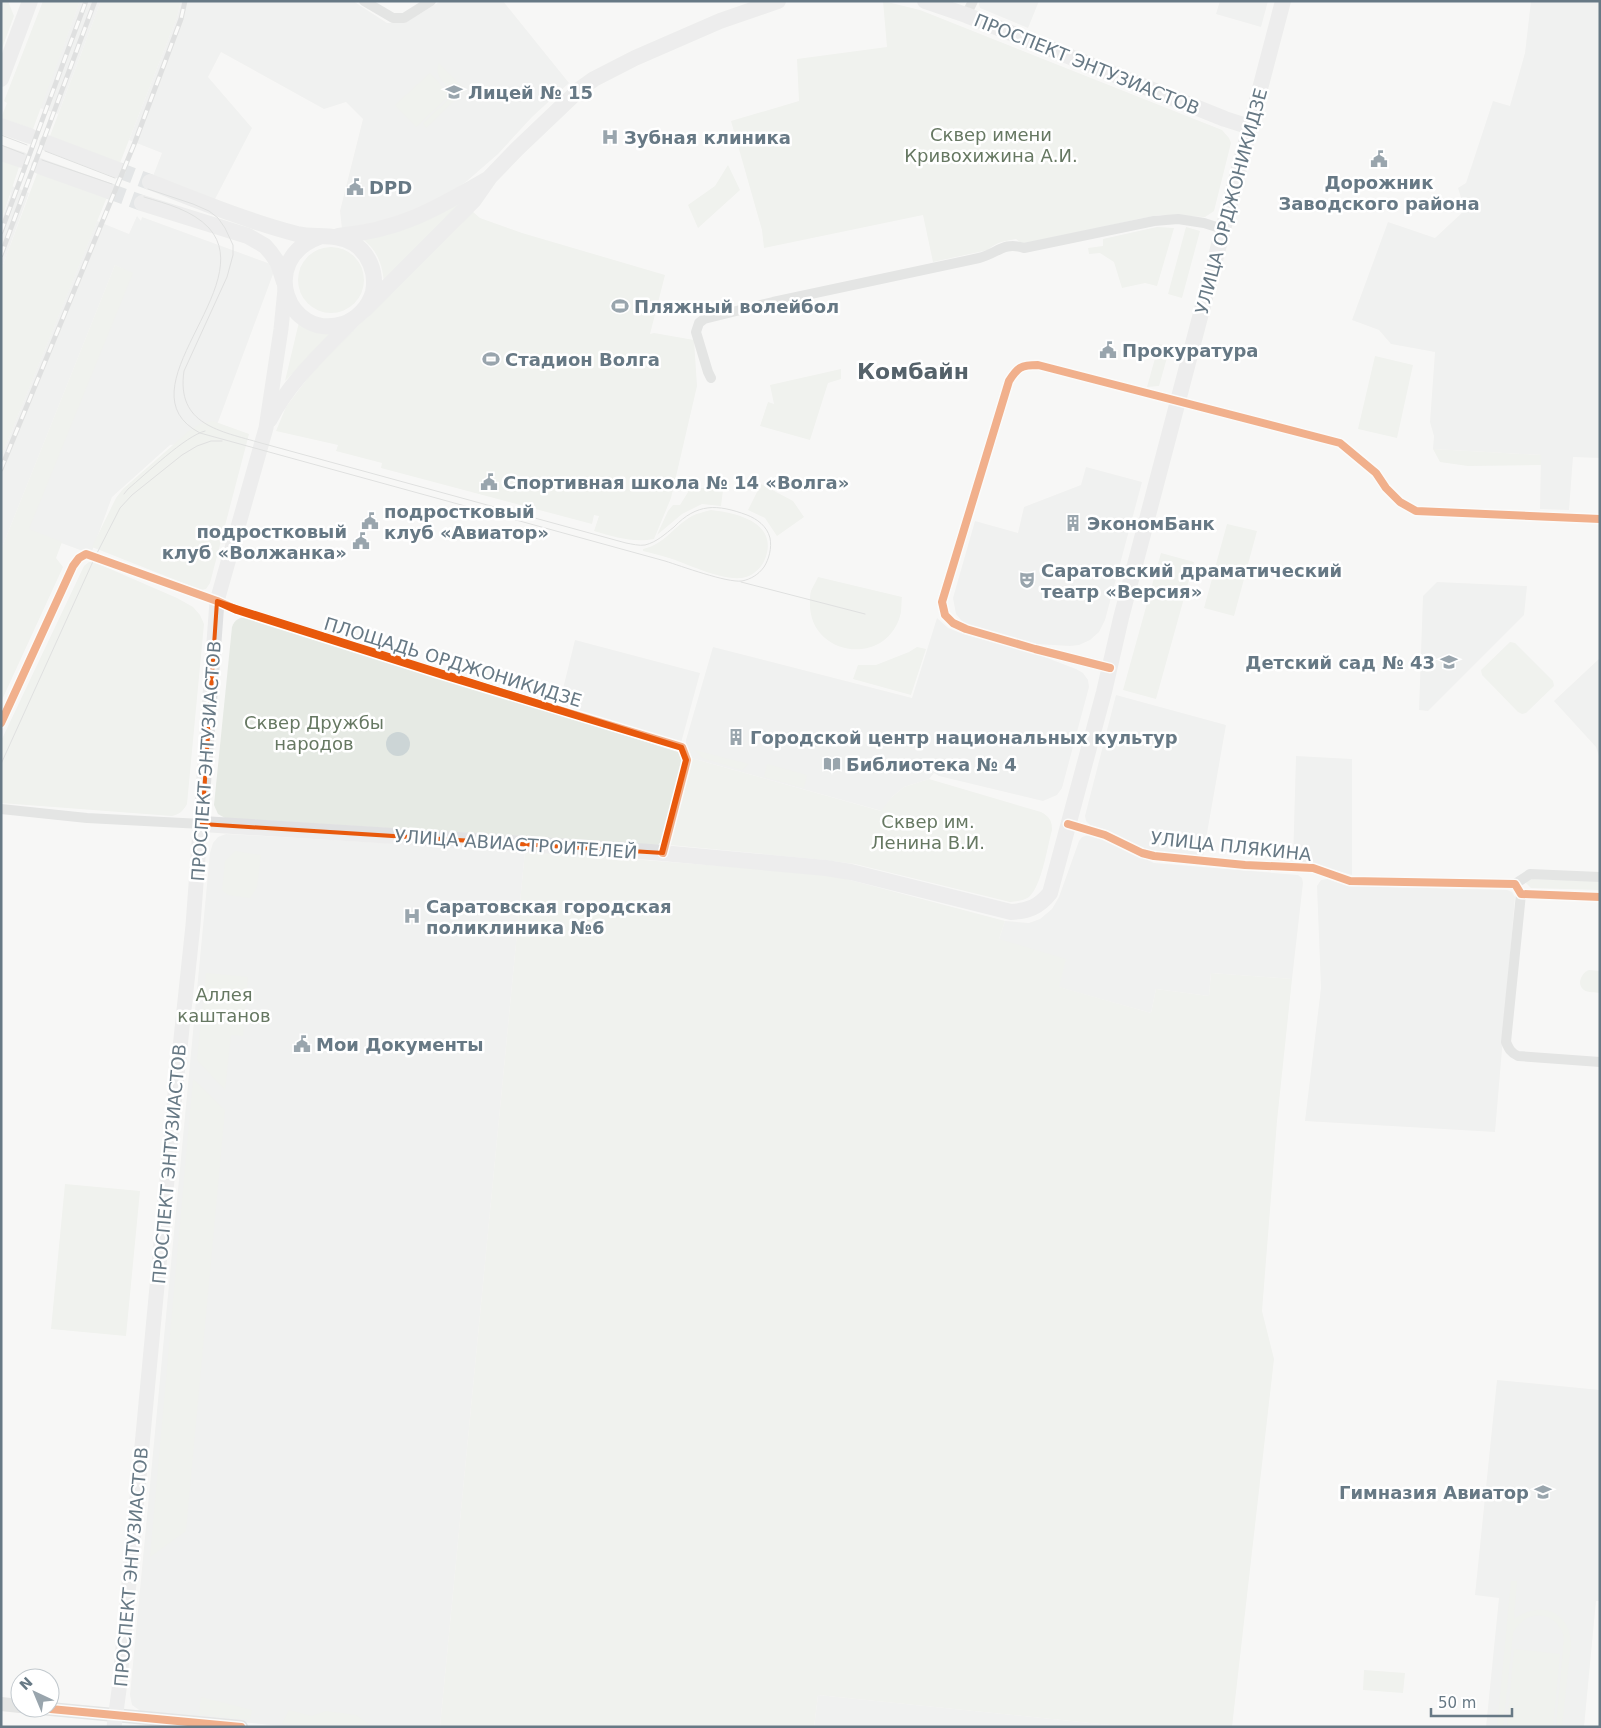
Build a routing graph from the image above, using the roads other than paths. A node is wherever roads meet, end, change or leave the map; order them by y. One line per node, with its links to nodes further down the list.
1 (16, 1): 9 (main road)
2 (30, 1): 9 (main road)
3 (364, 1): 4 (street)
4 (431, 1)
5 (778, 1): 19 (main road, ПРОСПЕКТ ЭНТУЗИАСТОВ)
6 (925, 1): 8 (main road, ПРОСПЕКТ ЭНТУЗИАСТОВ)
7 (1284, 1): 12 (main road, УЛИЦА ОРДЖОНИКИДЗЕ)
8 (969, 8): 12 (main road, ПРОСПЕКТ ЭНТУЗИАСТОВ)
9 (22, 24): 10 (main road)
10 (1, 79)
11 (1, 126): 13 (main road)
12 (1250, 127): 23 (main road, УЛИЦА ОРДЖОНИКИДЗЕ)
13 (30, 136)
14 (47, 143): 18 (main road)
15 (1, 152): 16 (main road)
16 (22, 160)
17 (39, 166): 21 (main road)
18 (118, 170)
19 (490, 177): 24 (main road, ПРОСПЕКТ ЭНТУЗИАСТОВ); 26 (main road, ПРОСПЕКТ ЭНТУЗИАСТОВ)
20 (150, 182): 24 (main road)
21 (109, 191)
22 (142, 203): 25 (main road)
23 (1223, 229): 27 (street); 28 (main road, УЛИЦА ОРДЖОНИКИДЗЕ)
24 (326, 237): 25 (main road, ПРОСПЕКТ ЭНТУЗИАСТОВ); 26 (main road, ПРОСПЕКТ ЭНТУЗИАСТОВ)
25 (285, 285): 26 (main road, ПРОСПЕКТ ЭНТУЗИАСТОВ); 29 (main road, ПРОСПЕКТ ЭНТУЗИАСТОВ)
26 (361, 313): 29 (main road, ПРОСПЕКТ ЭНТУЗИАСТОВ)
27 (711, 378)
28 (1178, 401): 30 (street); 32 (main road, УЛИЦА ОРДЖОНИКИДЗЕ); 32 (street)
29 (266, 428): 31 (main road, ПРОСПЕКТ ЭНТУЗИАСТОВ)
30 (1600, 518)
31 (217, 601): 33 (street, ПЛОЩАДЬ ОРДЖОНИКИДЗЕ); 35 (main road, ПРОСПЕКТ ЭНТУЗИАСТОВ); 37 (street, ПЛОЩАДЬ ОРДЖОНИКИДЗЕ)
32 (1110, 668): 36 (main road, УЛИЦА ОРДЖОНИКИДЗЕ)
33 (1, 723)
34 (1, 809): 35 (street, УЛИЦА АВИАСТРОИТЕЛЕЙ)
35 (202, 824): 37 (main road, УЛИЦА АВИАСТРОИТЕЛЕЙ); 45 (main road, ПРОСПЕКТ ЭНТУЗИАСТОВ)
36 (1068, 824): 39 (street, УЛИЦА ПЛЯКИНА); 42 (main road, УЛИЦА ОРДЖОНИКИДЗЕ)
37 (663, 853): 42 (main road, УЛИЦА АВИАСТРОИТЕЛЕЙ)
38 (1600, 877): 39 (street)
39 (1515, 884): 40 (street)
40 (1521, 894): 41 (street); 43 (street)
41 (1600, 897)
42 (1026, 911)
43 (1600, 1062)
44 (60, 1711): 45 (street)
45 (115, 1721): 46 (street)
46 (241, 1727)

